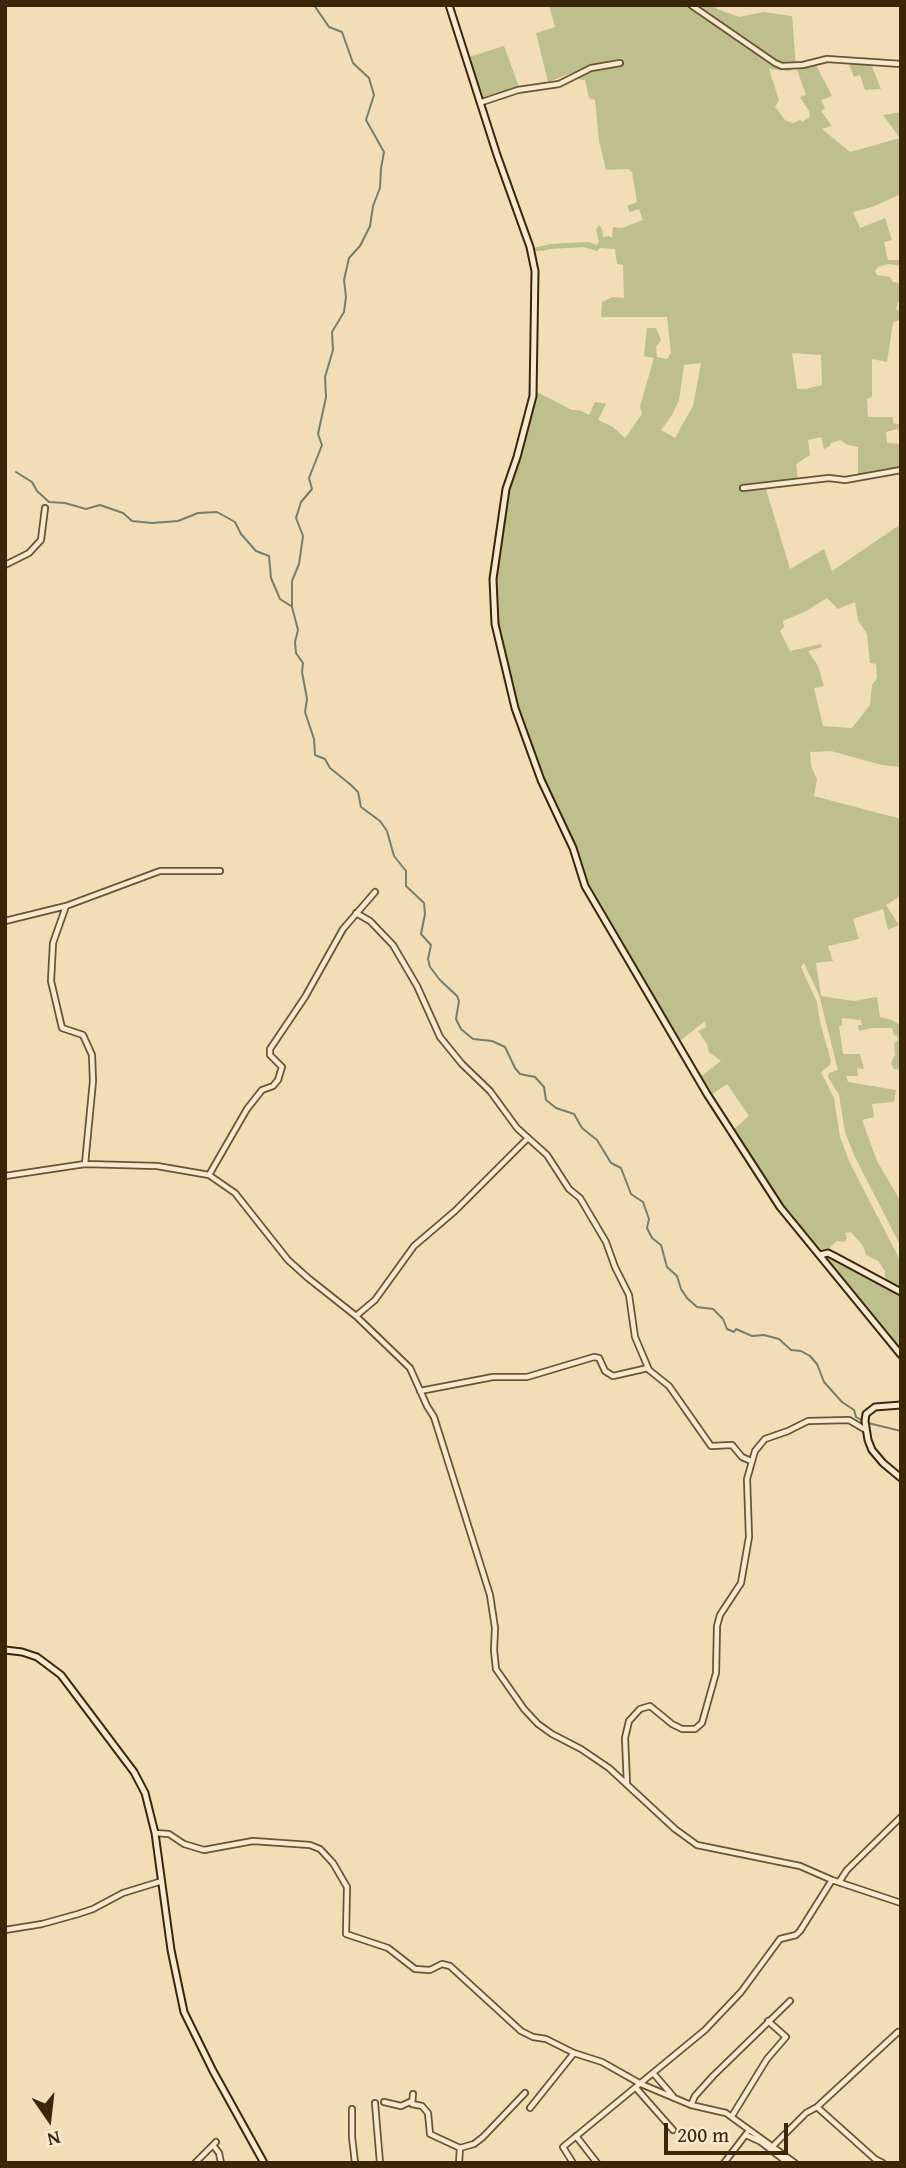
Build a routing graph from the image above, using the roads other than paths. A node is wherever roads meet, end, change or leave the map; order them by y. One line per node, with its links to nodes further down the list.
1 (449, 5): 5 (street)
2 (691, 5): 4 (street)
3 (620, 63): 5 (street)
4 (901, 64)
5 (482, 102): 19 (street)
6 (901, 470): 7 (street)
7 (743, 488)
8 (45, 508): 9 (street)
9 (5, 565)
10 (220, 871): 12 (street)
11 (375, 892): 13 (street)
12 (66, 906): 14 (street); 16 (street)
13 (356, 914): 15 (street); 17 (street)
14 (5, 921)
15 (527, 1139): 21 (street); 23 (street)
16 (85, 1164): 17 (street); 18 (street)
17 (209, 1175): 21 (street)
18 (5, 1176)
19 (820, 1255): 20 (street); 22 (street)
20 (901, 1292)
21 (356, 1316): 24 (street)
22 (901, 1355)
23 (648, 1368): 24 (street); 27 (street)
24 (420, 1391): 30 (street)
25 (901, 1405): 26 (street)
26 (865, 1425): 27 (street); 28 (street)
27 (751, 1461): 30 (street)
28 (901, 1478)
29 (5, 1650): 33 (street)
30 (627, 1786): 34 (street)
31 (901, 1817): 32 (street)
32 (899, 1824): 36 (street)
33 (155, 1833): 35 (street); 42 (street)
34 (832, 1880): 36 (street); 43 (street)
35 (162, 1881): 38 (street); 65 (street)
36 (839, 1882): 37 (street)
37 (901, 1903)
38 (5, 1930)
39 (790, 2001): 40 (street)
40 (768, 2021): 52 (street); 56 (street)
41 (898, 2032): 53 (street)
42 (574, 2053): 44 (street); 54 (street)
43 (653, 2073): 44 (street); 48 (street)
44 (641, 2084): 45 (street); 48 (street)
45 (636, 2088): 58 (street); 60 (street)
46 (413, 2094): 49 (street)
47 (525, 2094): 62 (street)
48 (673, 2097): 52 (street)
49 (412, 2101): 51 (street); 62 (street)
50 (375, 2102): 67 (street)
51 (384, 2102)
52 (691, 2105): 56 (street)
53 (817, 2107): 61 (street); 74 (street)
54 (530, 2108)
55 (352, 2109): 66 (street)
56 (732, 2116): 57 (street)
57 (750, 2129): 59 (street); 61 (street)
58 (673, 2130)
59 (746, 2134): 71 (street); 72 (street)
60 (575, 2136): 69 (street); 70 (street)
61 (773, 2146): 73 (street)
62 (460, 2148): 68 (street)
63 (195, 2163): 64 (street)
64 (221, 2163)
65 (264, 2163)
66 (355, 2163)
67 (380, 2163)
68 (459, 2163)
69 (573, 2163)
70 (597, 2163)
71 (724, 2163)
72 (788, 2163)
73 (795, 2163)
74 (883, 2163)

